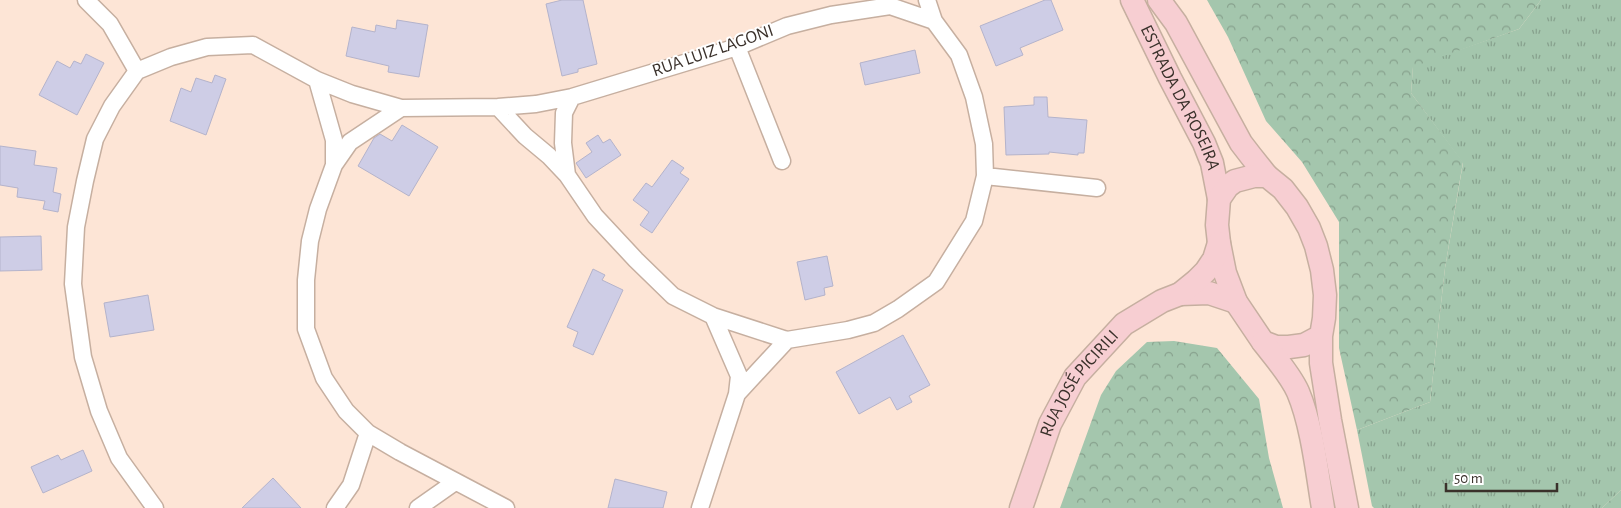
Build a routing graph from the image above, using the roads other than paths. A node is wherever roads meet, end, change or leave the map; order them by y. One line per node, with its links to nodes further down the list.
1 (86, 0): 7 (street)
2 (926, 0): 5 (street)
3 (1132, 0): 18 (street, ESTRADA DA ROSEIRA)
4 (1159, 0): 16 (street, ESTRADA DA ROSEIRA)
5 (934, 21): 6 (street, RUA LUIZ LAGONI); 15 (street)
6 (737, 46): 9 (street, RUA LUIZ LAGONI); 12 (street)
7 (137, 71): 8 (street, RUA LUIZ LAGONI); 30 (street)
8 (317, 80): 11 (street, RUA LUIZ LAGONI); 13 (street)
9 (572, 97): 10 (street, RUA LUIZ LAGONI); 14 (street)
10 (498, 107): 11 (street, RUA LUIZ LAGONI); 14 (street)
11 (401, 108): 13 (street)
12 (782, 161)
13 (334, 165): 27 (street)
14 (567, 176): 22 (street)
15 (985, 176): 17 (street); 24 (street)
16 (1267, 176): 18 (street, ESTRADA DA ROSEIRA); 23 (street, ESTRADA DA ROSEIRA)
17 (1096, 188)
18 (1219, 199): 19 (street, ESTRADA DA ROSEIRA)
19 (1218, 243): 20 (street); 21 (street, ESTRADA DA ROSEIRA)
20 (1180, 294): 21 (street); 34 (street, RUA JOSÉ PICIRILI)
21 (1236, 302): 25 (street, ESTRADA DA ROSEIRA)
22 (713, 316): 24 (street); 26 (street)
23 (1321, 336): 25 (street); 36 (street, ESTRADA DA ROSEIRA)
24 (787, 340): 26 (street)
25 (1263, 342): 35 (street, ESTRADA DA ROSEIRA)
26 (736, 394): 29 (street)
27 (368, 434): 28 (street); 31 (street)
28 (455, 482): 32 (street); 33 (street)
29 (699, 507)
30 (155, 508)
31 (335, 508)
32 (418, 508)
33 (506, 508)
34 (1022, 508)
35 (1323, 508)
36 (1347, 508)

